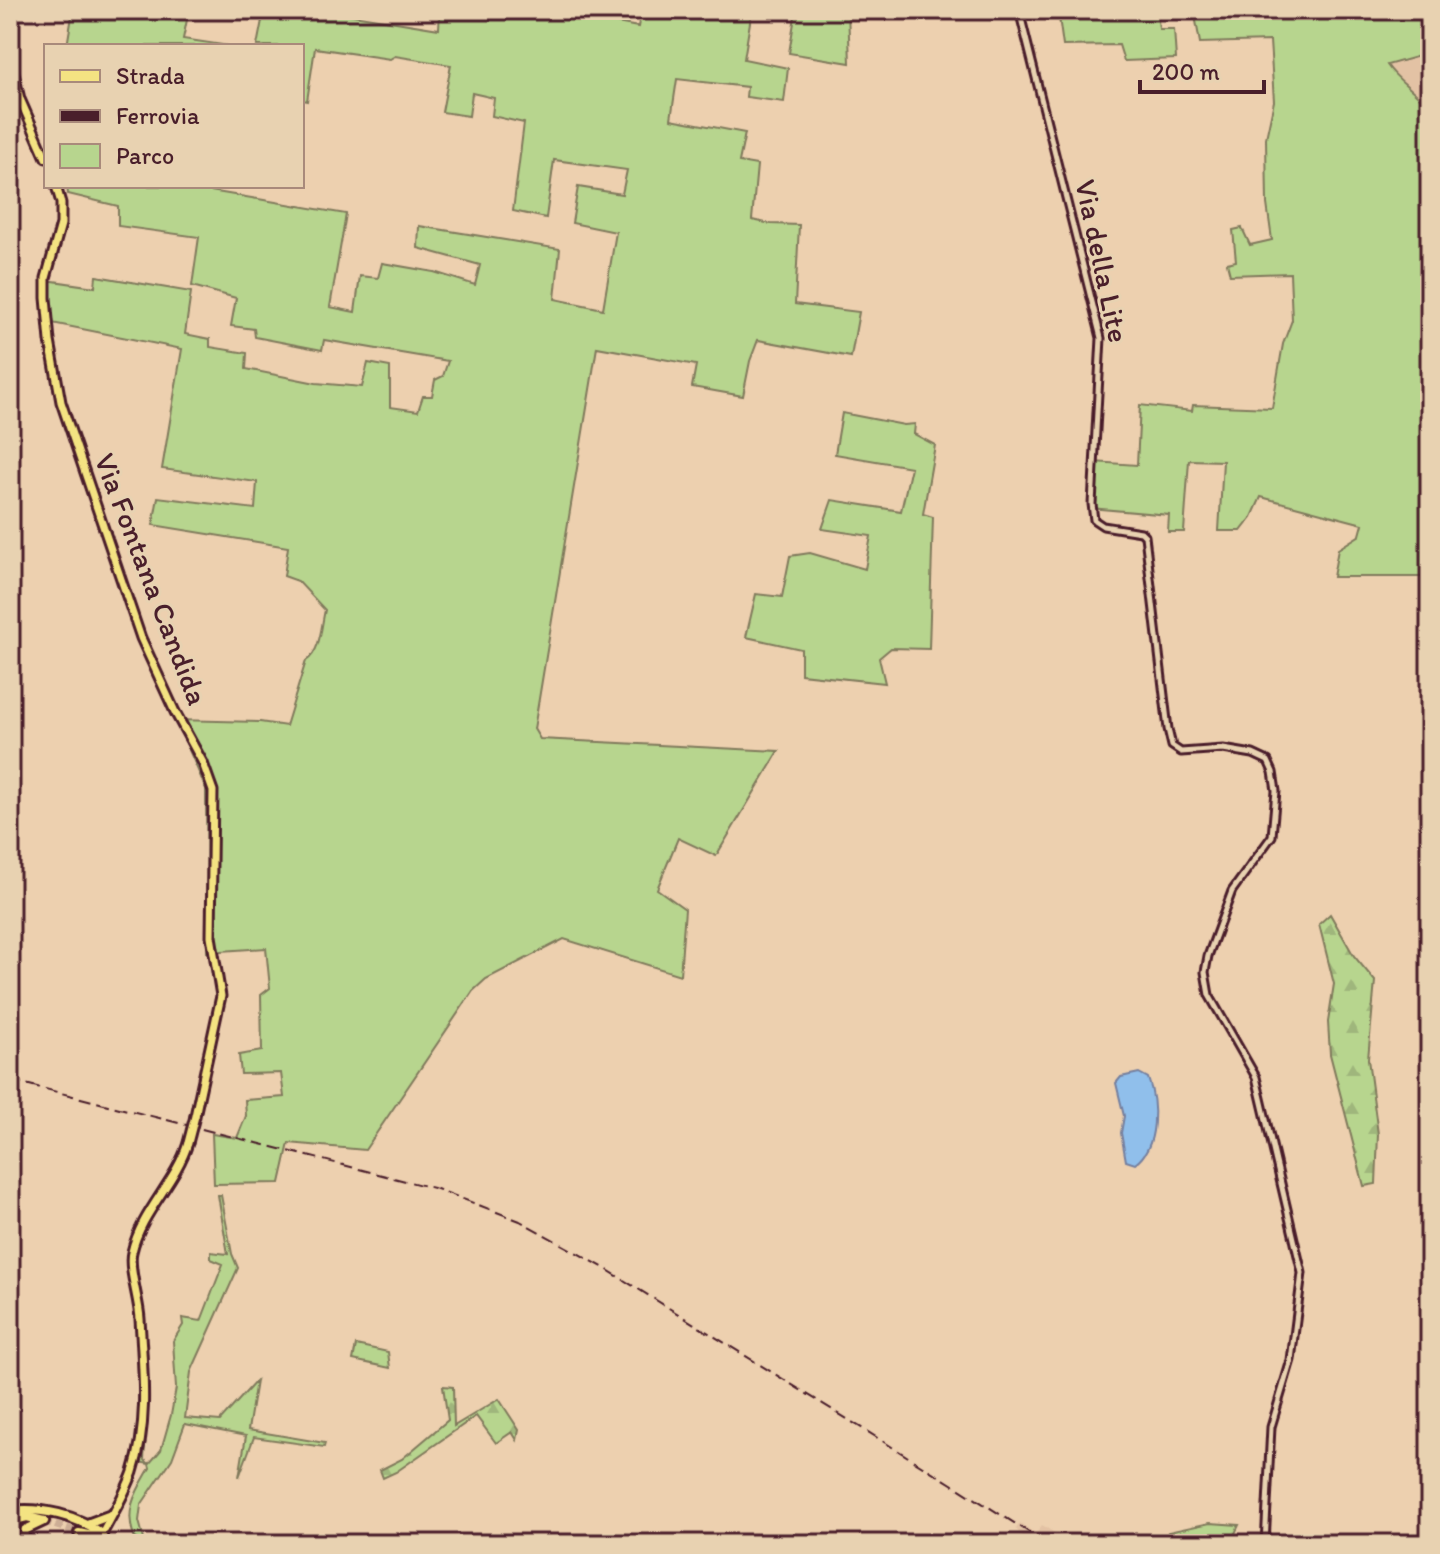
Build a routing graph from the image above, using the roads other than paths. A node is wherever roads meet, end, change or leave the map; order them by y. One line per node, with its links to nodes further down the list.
1 (1019, 10): 14 (street, Via della Lite)
2 (10, 57): 3 (main road)
3 (44, 153)
4 (57, 188): 7 (main road, Via Fontana Candida, bridge)
5 (10, 1511): 6 (highway)
6 (29, 1511): 8 (highway); 9 (highway)
7 (111, 1515): 9 (highway); 10 (main road, Via Fontana Candida)
8 (10, 1520): 11 (highway)
9 (86, 1524): 10 (highway)
10 (102, 1535): 12 (highway); 13 (main road, Via Fontana Candida)
11 (22, 1544)
12 (85, 1544)
13 (97, 1544)
14 (1265, 1544)

